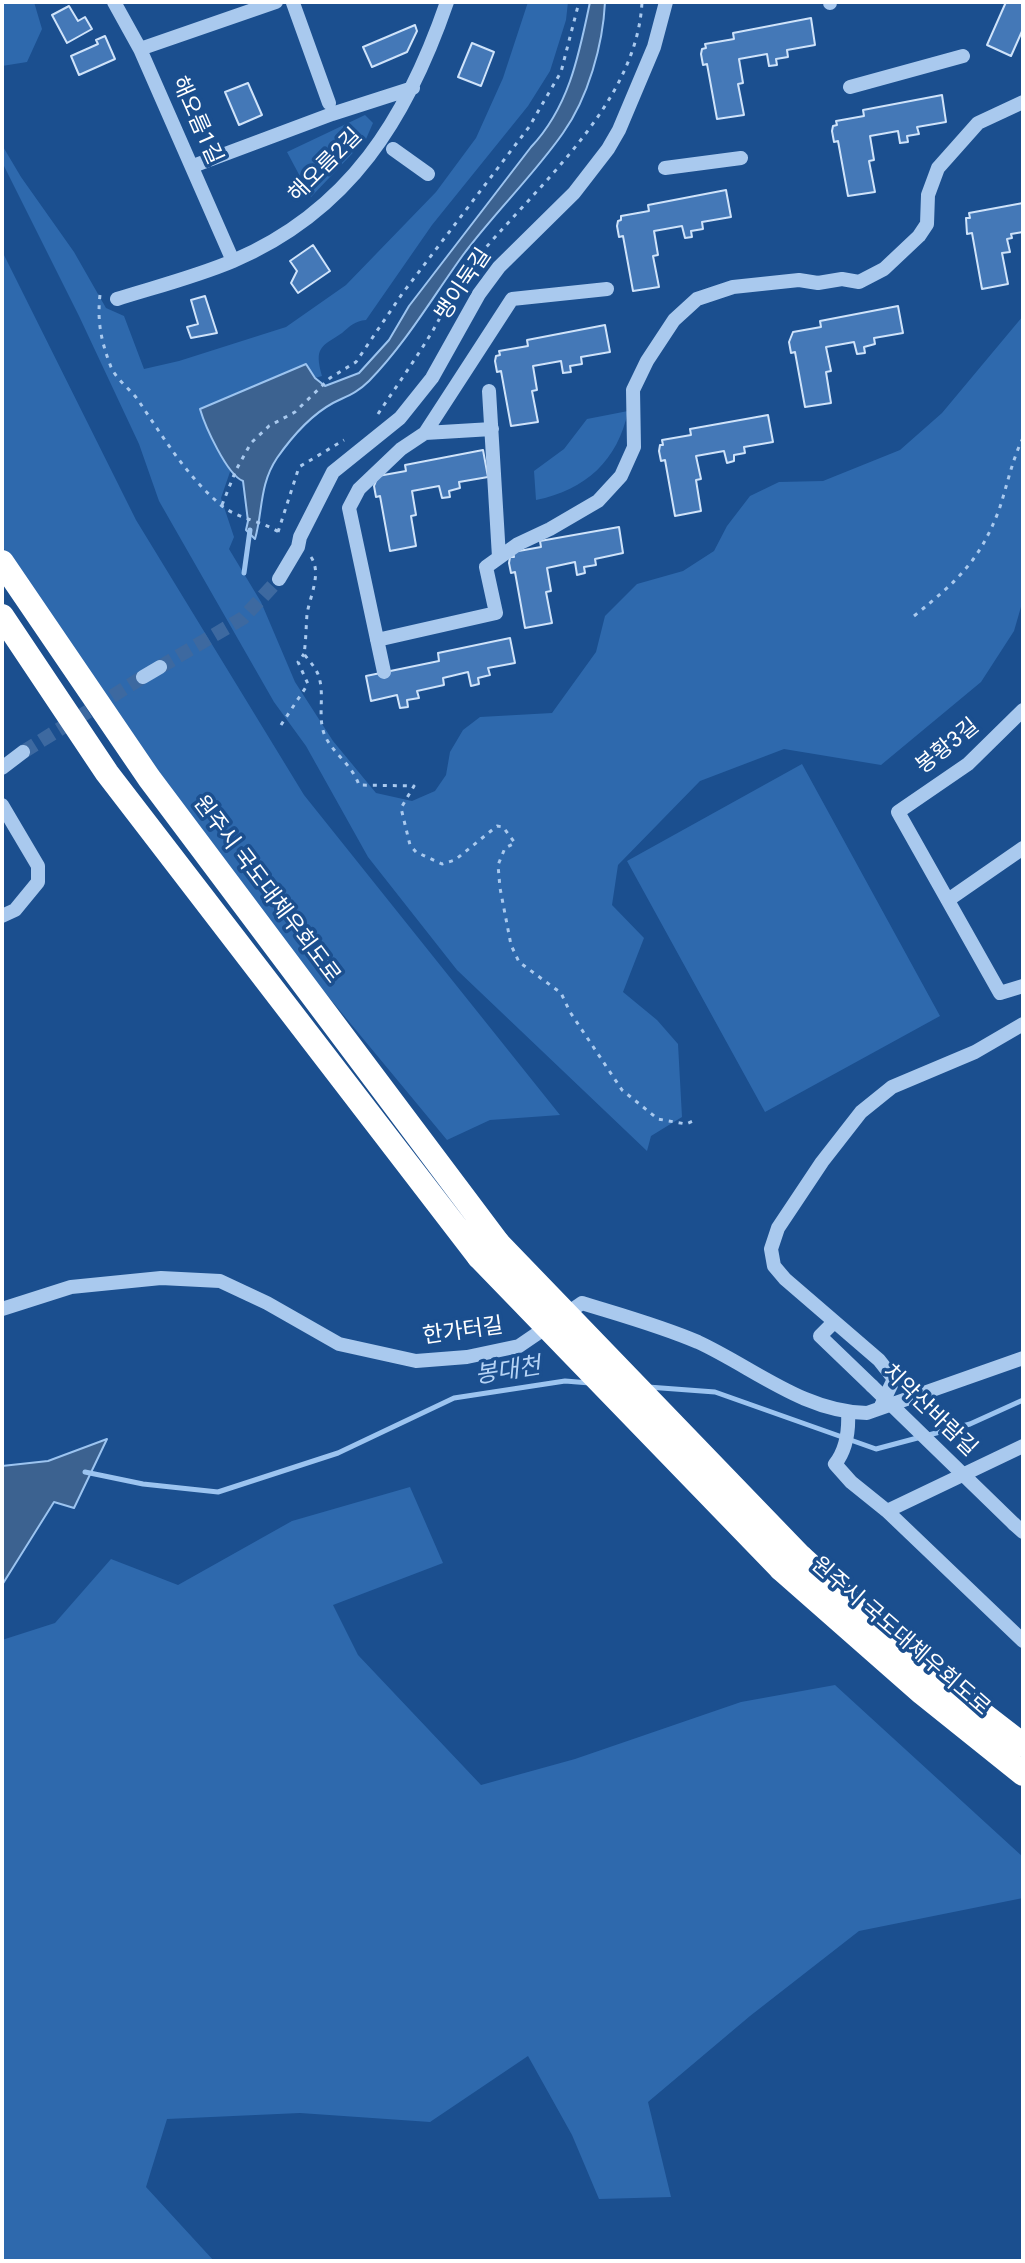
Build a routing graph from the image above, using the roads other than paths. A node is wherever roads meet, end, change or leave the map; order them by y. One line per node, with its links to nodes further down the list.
1 (114, 2): 6 (street, 해오름1길)
2 (276, 2): 6 (street)
3 (447, 2): 9 (street, 해오름2길)
4 (666, 2): 27 (street, 뱅이둑길)
5 (293, 3): 12 (street)
6 (140, 49): 16 (street, 해오름1길)
7 (963, 56): 8 (street)
8 (850, 87)
9 (413, 88): 10 (street); 13 (street, 해오름2길)
10 (372, 101): 13 (street); 16 (street)
11 (1023, 102): 25 (street)
12 (329, 103)
13 (393, 124): 19 (street, 해오름2길)
14 (393, 149): 18 (street)
15 (741, 158): 17 (street)
16 (193, 166): 19 (street, 해오름1길)
17 (665, 168)
18 (428, 174)
19 (233, 261): 21 (street, 해오름2길)
20 (607, 289): 24 (street)
21 (117, 299)
22 (489, 391): 23 (street)
23 (492, 429): 24 (street); 25 (street)
24 (425, 433): 29 (street)
25 (499, 557): 29 (street)
26 (2, 562): 42 (highway, 원주시 국도대체우회도로)
27 (279, 579)
28 (2, 616): 42 (highway)
29 (377, 640): 31 (street)
30 (160, 667): 32 (street)
31 (384, 672)
32 (143, 677)
33 (1023, 710): 38 (street, 봉황3길)
34 (23, 752): 35 (street)
35 (2, 768)
36 (2, 805): 39 (street)
37 (1023, 848): 38 (street)
38 (948, 900): 40 (street)
39 (2, 916)
40 (1023, 986)
41 (1023, 1024): 44 (street)
42 (488, 1250): 51 (highway, bridge)
43 (2, 1309): 47 (street, 한가터길)
44 (834, 1322): 46 (street); 50 (street, 치악산바람길, bridge)
45 (1023, 1358): 46 (street)
46 (873, 1411): 47 (street, 한가터길)
47 (849, 1419): 49 (street)
48 (1023, 1446): 49 (street)
49 (887, 1511): 52 (street)
50 (1018, 1528)
51 (791, 1563): 53 (highway, 원주시 국도대체우회도로); 54 (highway, 원주시 국도대체우회도로)
52 (1023, 1641)
53 (1023, 1745)
54 (1023, 1774)

